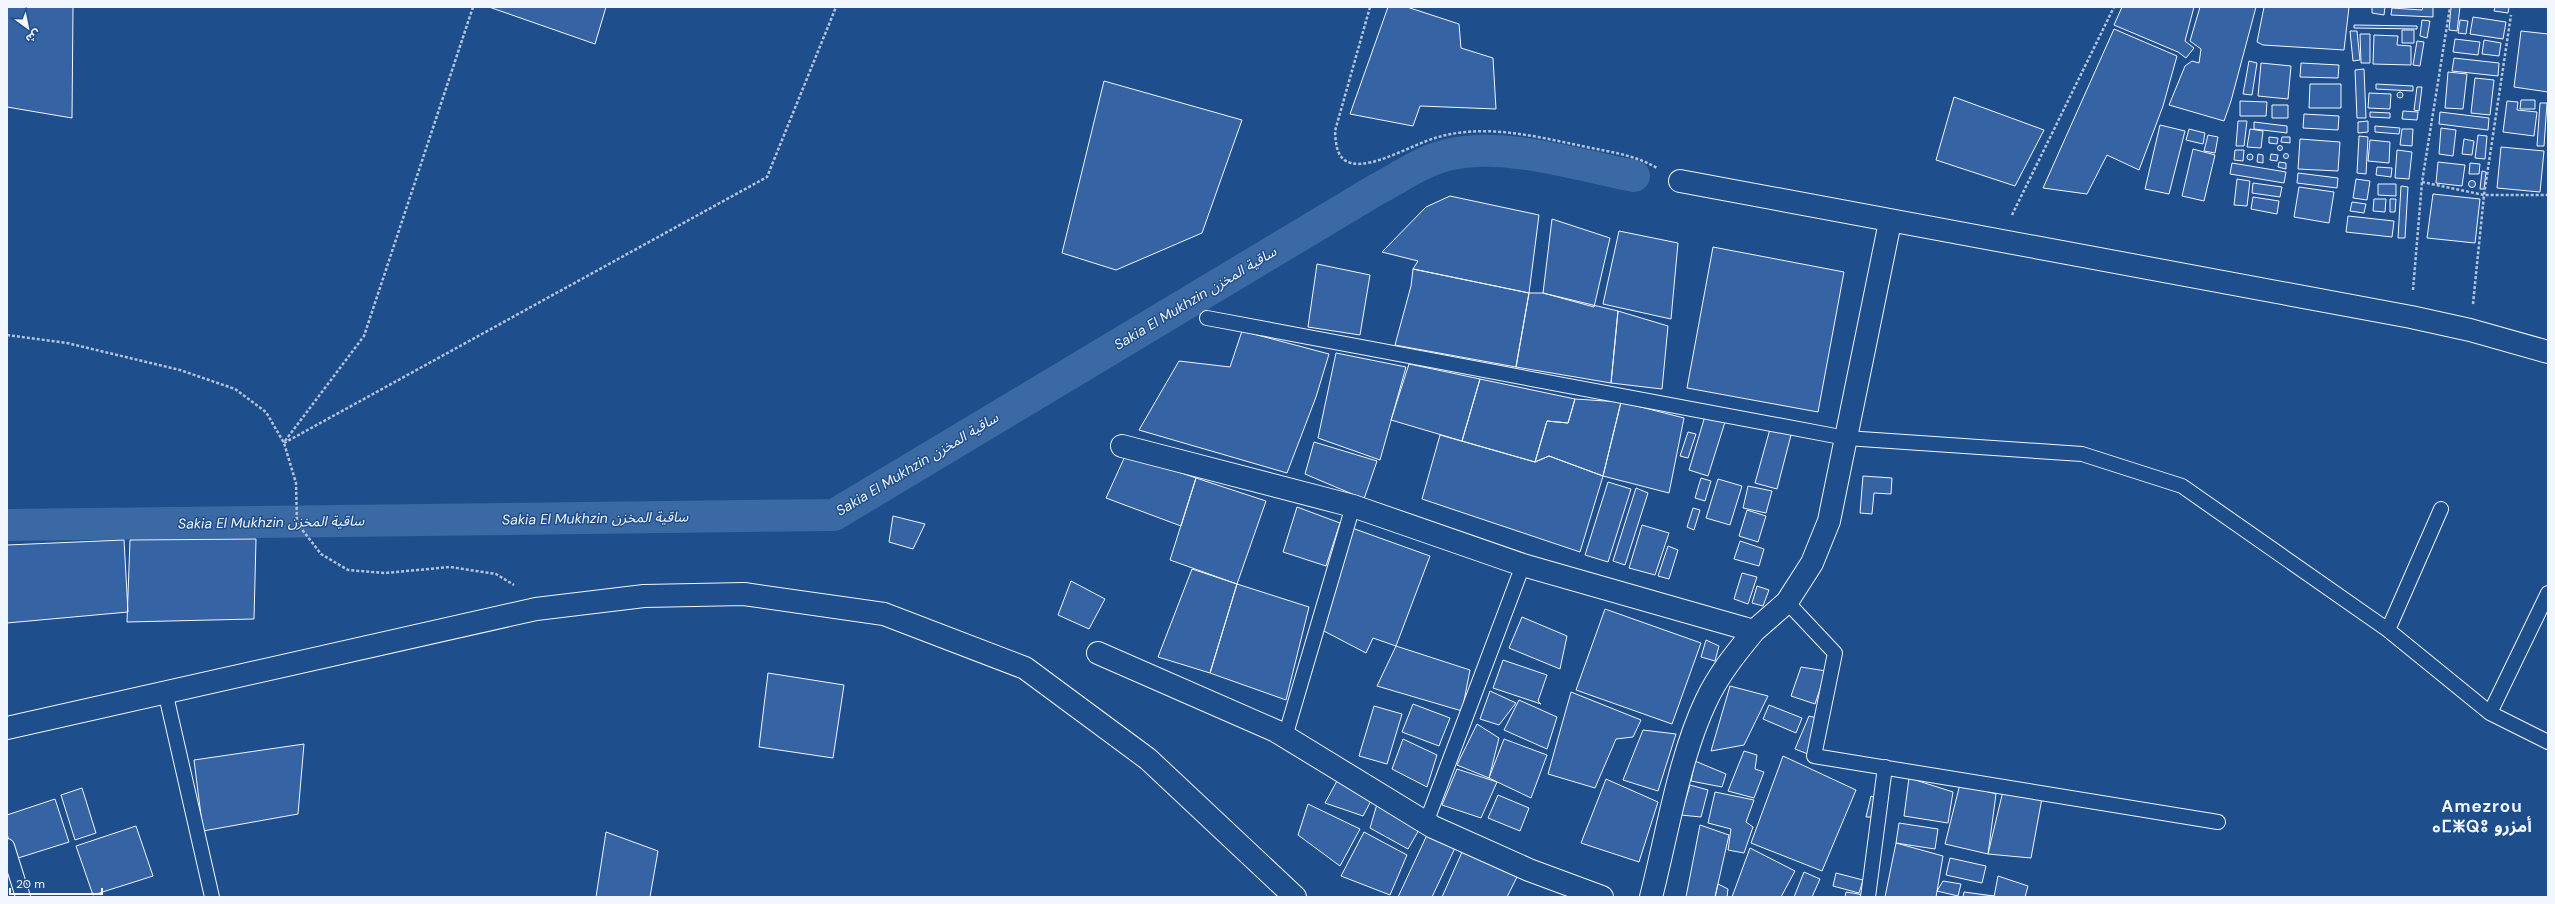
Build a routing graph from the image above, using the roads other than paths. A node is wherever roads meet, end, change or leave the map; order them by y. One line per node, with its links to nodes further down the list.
1 (1680, 181): 2 (street)
2 (1890, 222): 4 (street); 5 (street)
3 (1207, 318): 5 (lane)
4 (2548, 352)
5 (1846, 438): 11 (street); 12 (lane)
6 (1122, 446): 7 (street)
7 (1353, 506): 9 (street); 18 (lane)
8 (2441, 510): 12 (lane)
9 (1523, 565): 13 (street); 22 (lane)
10 (2548, 593): 16 (lane)
11 (1787, 602): 13 (street); 20 (lane)
12 (2388, 630): 16 (lane)
13 (1754, 631): 28 (street)
14 (1098, 653): 18 (street)
15 (165, 691): 17 (street); 25 (lane); 26 (street)
16 (2490, 713): 19 (lane)
17 (7, 728)
18 (1285, 737): 22 (street)
19 (2548, 742)
20 (1884, 767): 21 (lane); 29 (lane)
21 (2218, 822)
22 (1426, 823): 27 (street)
23 (7, 846): 24 (lane)
24 (23, 897)
25 (212, 897)
26 (1295, 897)
27 (1602, 897)
28 (1652, 897)
29 (1868, 897)

